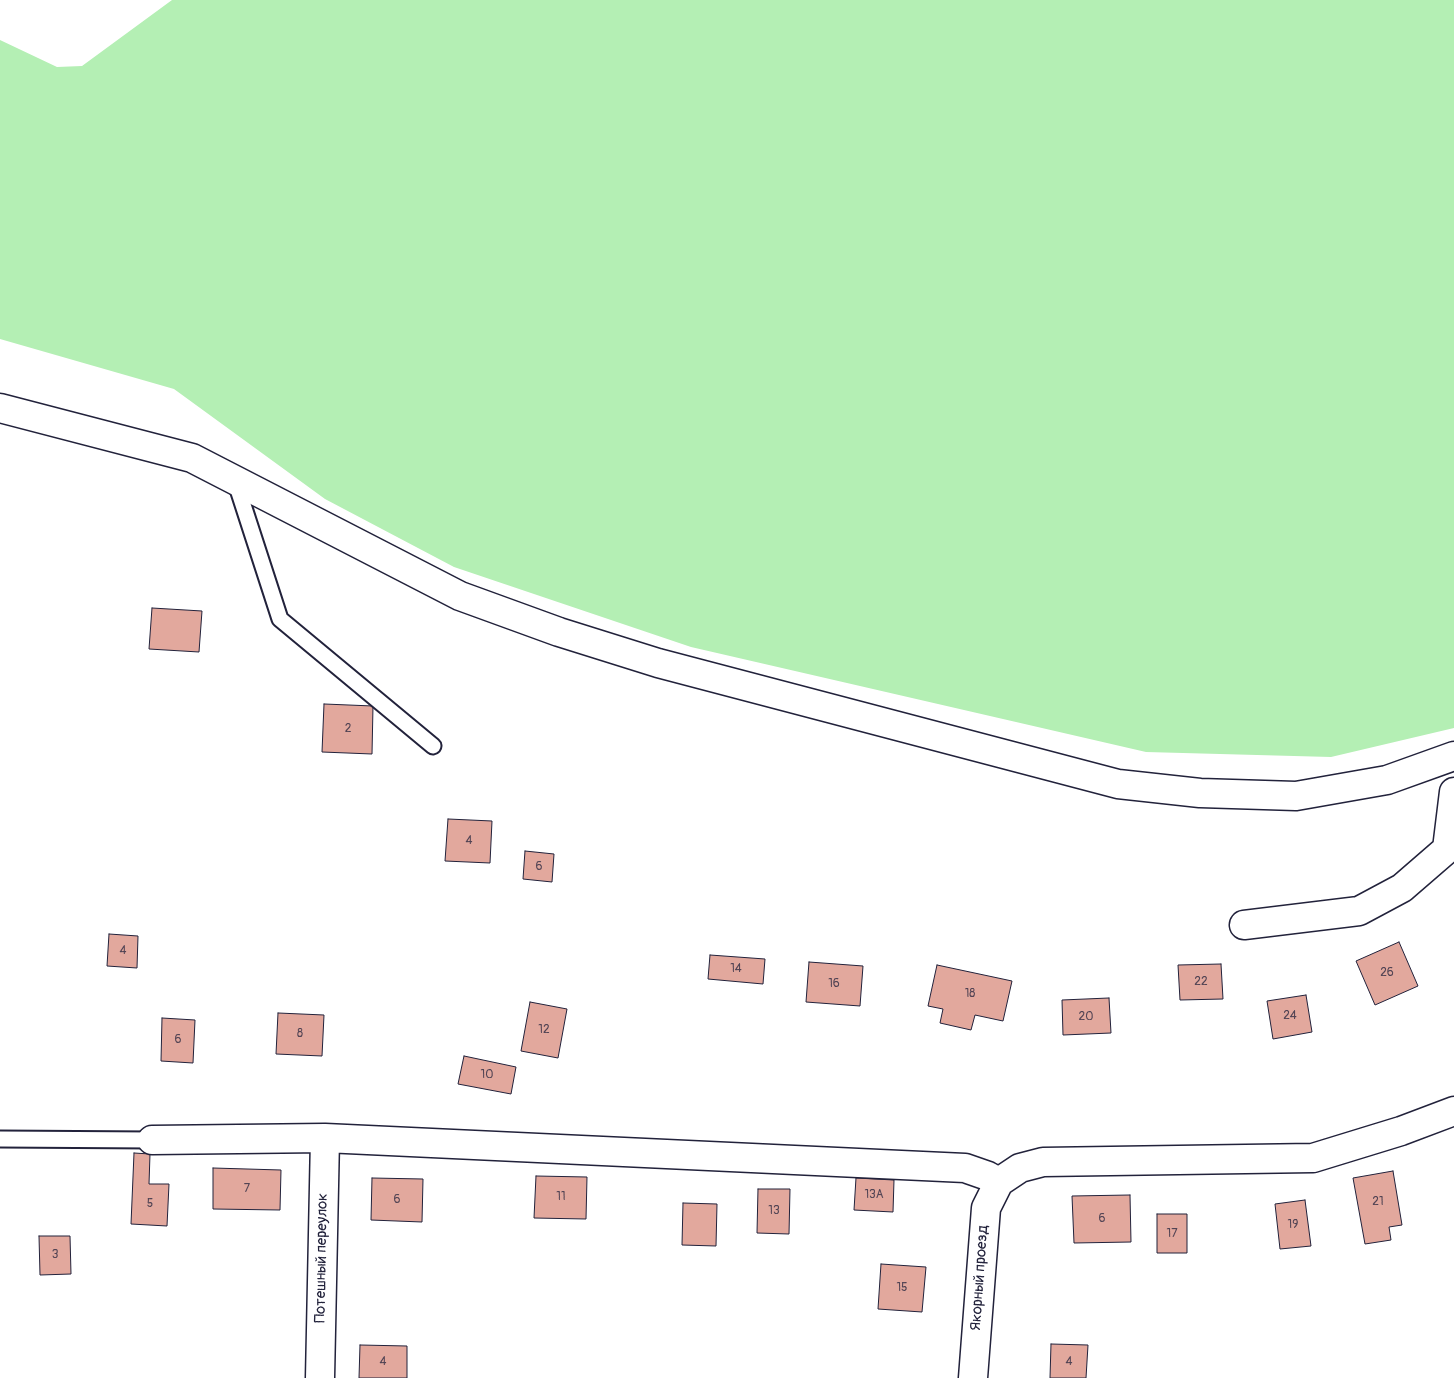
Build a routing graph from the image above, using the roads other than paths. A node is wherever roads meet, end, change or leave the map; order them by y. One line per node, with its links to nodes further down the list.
1 (0, 408): 2 (street)
2 (235, 480): 3 (lane); 4 (street)
3 (433, 746)
4 (1454, 756)
5 (1454, 792): 6 (street)
6 (1244, 925)
7 (1454, 1111): 11 (street)
8 (325, 1138): 10 (street); 11 (street); 12 (street, Потешный переулок)
9 (0, 1139): 10 (lane)
10 (152, 1140)
11 (999, 1182): 13 (street, Якорный проезд)
12 (320, 1378)
13 (973, 1378)

